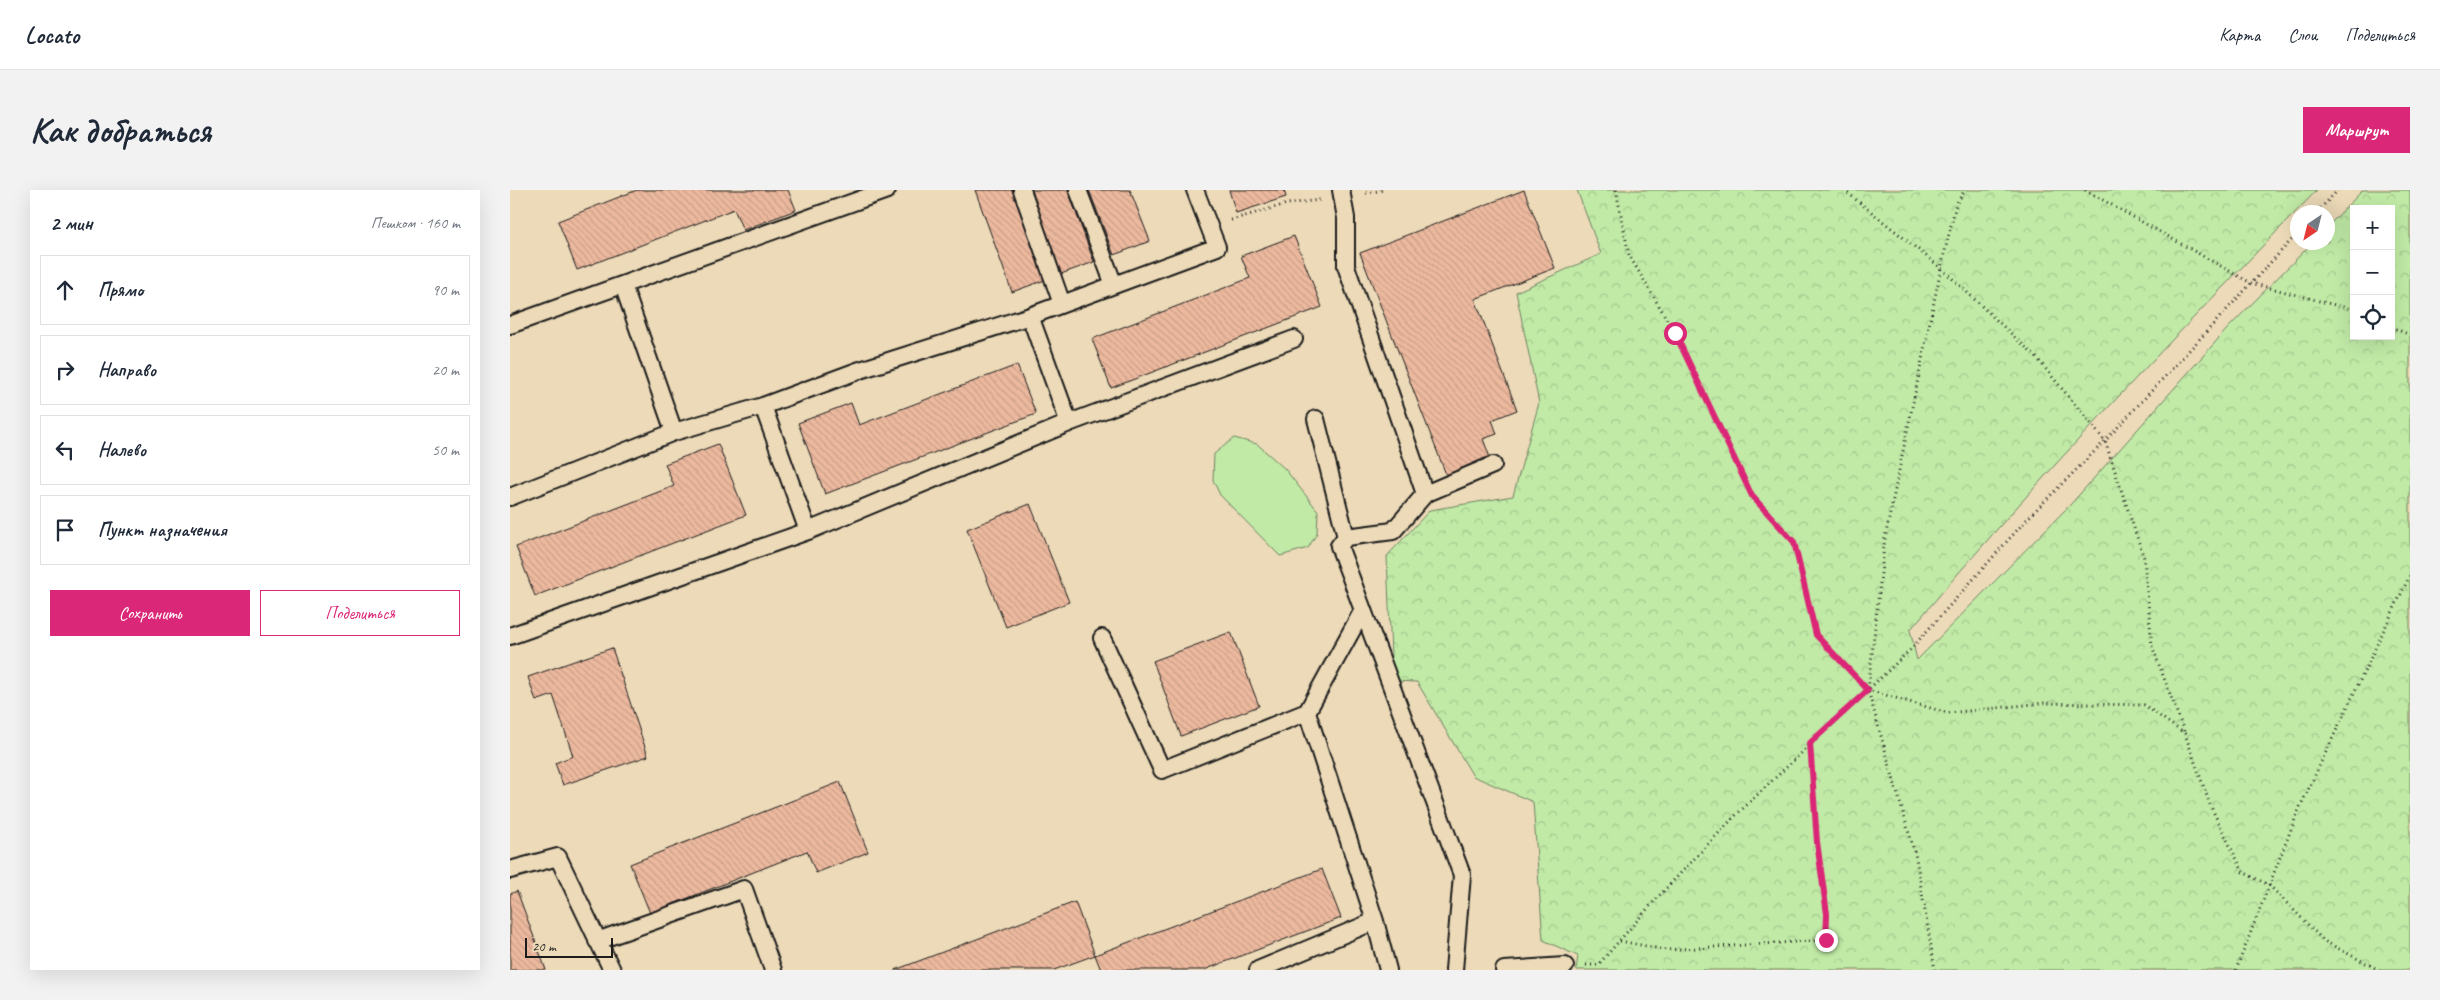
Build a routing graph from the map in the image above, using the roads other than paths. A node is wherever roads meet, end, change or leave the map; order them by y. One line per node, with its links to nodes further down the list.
1 (887, 190): 6 (lane)
2 (1022, 190): 8 (lane)
3 (1078, 190): 7 (lane)
4 (1195, 190): 7 (lane)
5 (1341, 193): 17 (lane)
6 (622, 285): 10 (lane); 15 (lane)
7 (1114, 285): 8 (lane)
8 (1062, 304): 9 (lane)
9 (1030, 316): 12 (lane); 14 (lane)
10 (510, 325)
11 (1294, 339): 14 (lane)
12 (763, 406): 15 (lane); 19 (lane)
13 (1316, 418): 20 (lane)
14 (1069, 423): 19 (lane)
15 (674, 432): 18 (lane)
16 (1493, 465): 17 (lane)
17 (1426, 494): 20 (lane)
18 (510, 498)
19 (808, 531): 22 (lane)
20 (1346, 537): 21 (lane)
21 (1363, 610): 24 (lane); 33 (lane)
22 (510, 636)
23 (1102, 638): 24 (lane)
24 (1307, 712): 26 (lane)
25 (510, 870): 27 (lane)
26 (1375, 921): 31 (lane); 32 (lane)
27 (596, 940): 29 (lane); 30 (lane)
28 (1565, 966): 34 (lane)
29 (612, 970)
30 (773, 970)
31 (1258, 970)
32 (1388, 970)
33 (1454, 970)
34 (1504, 970)

